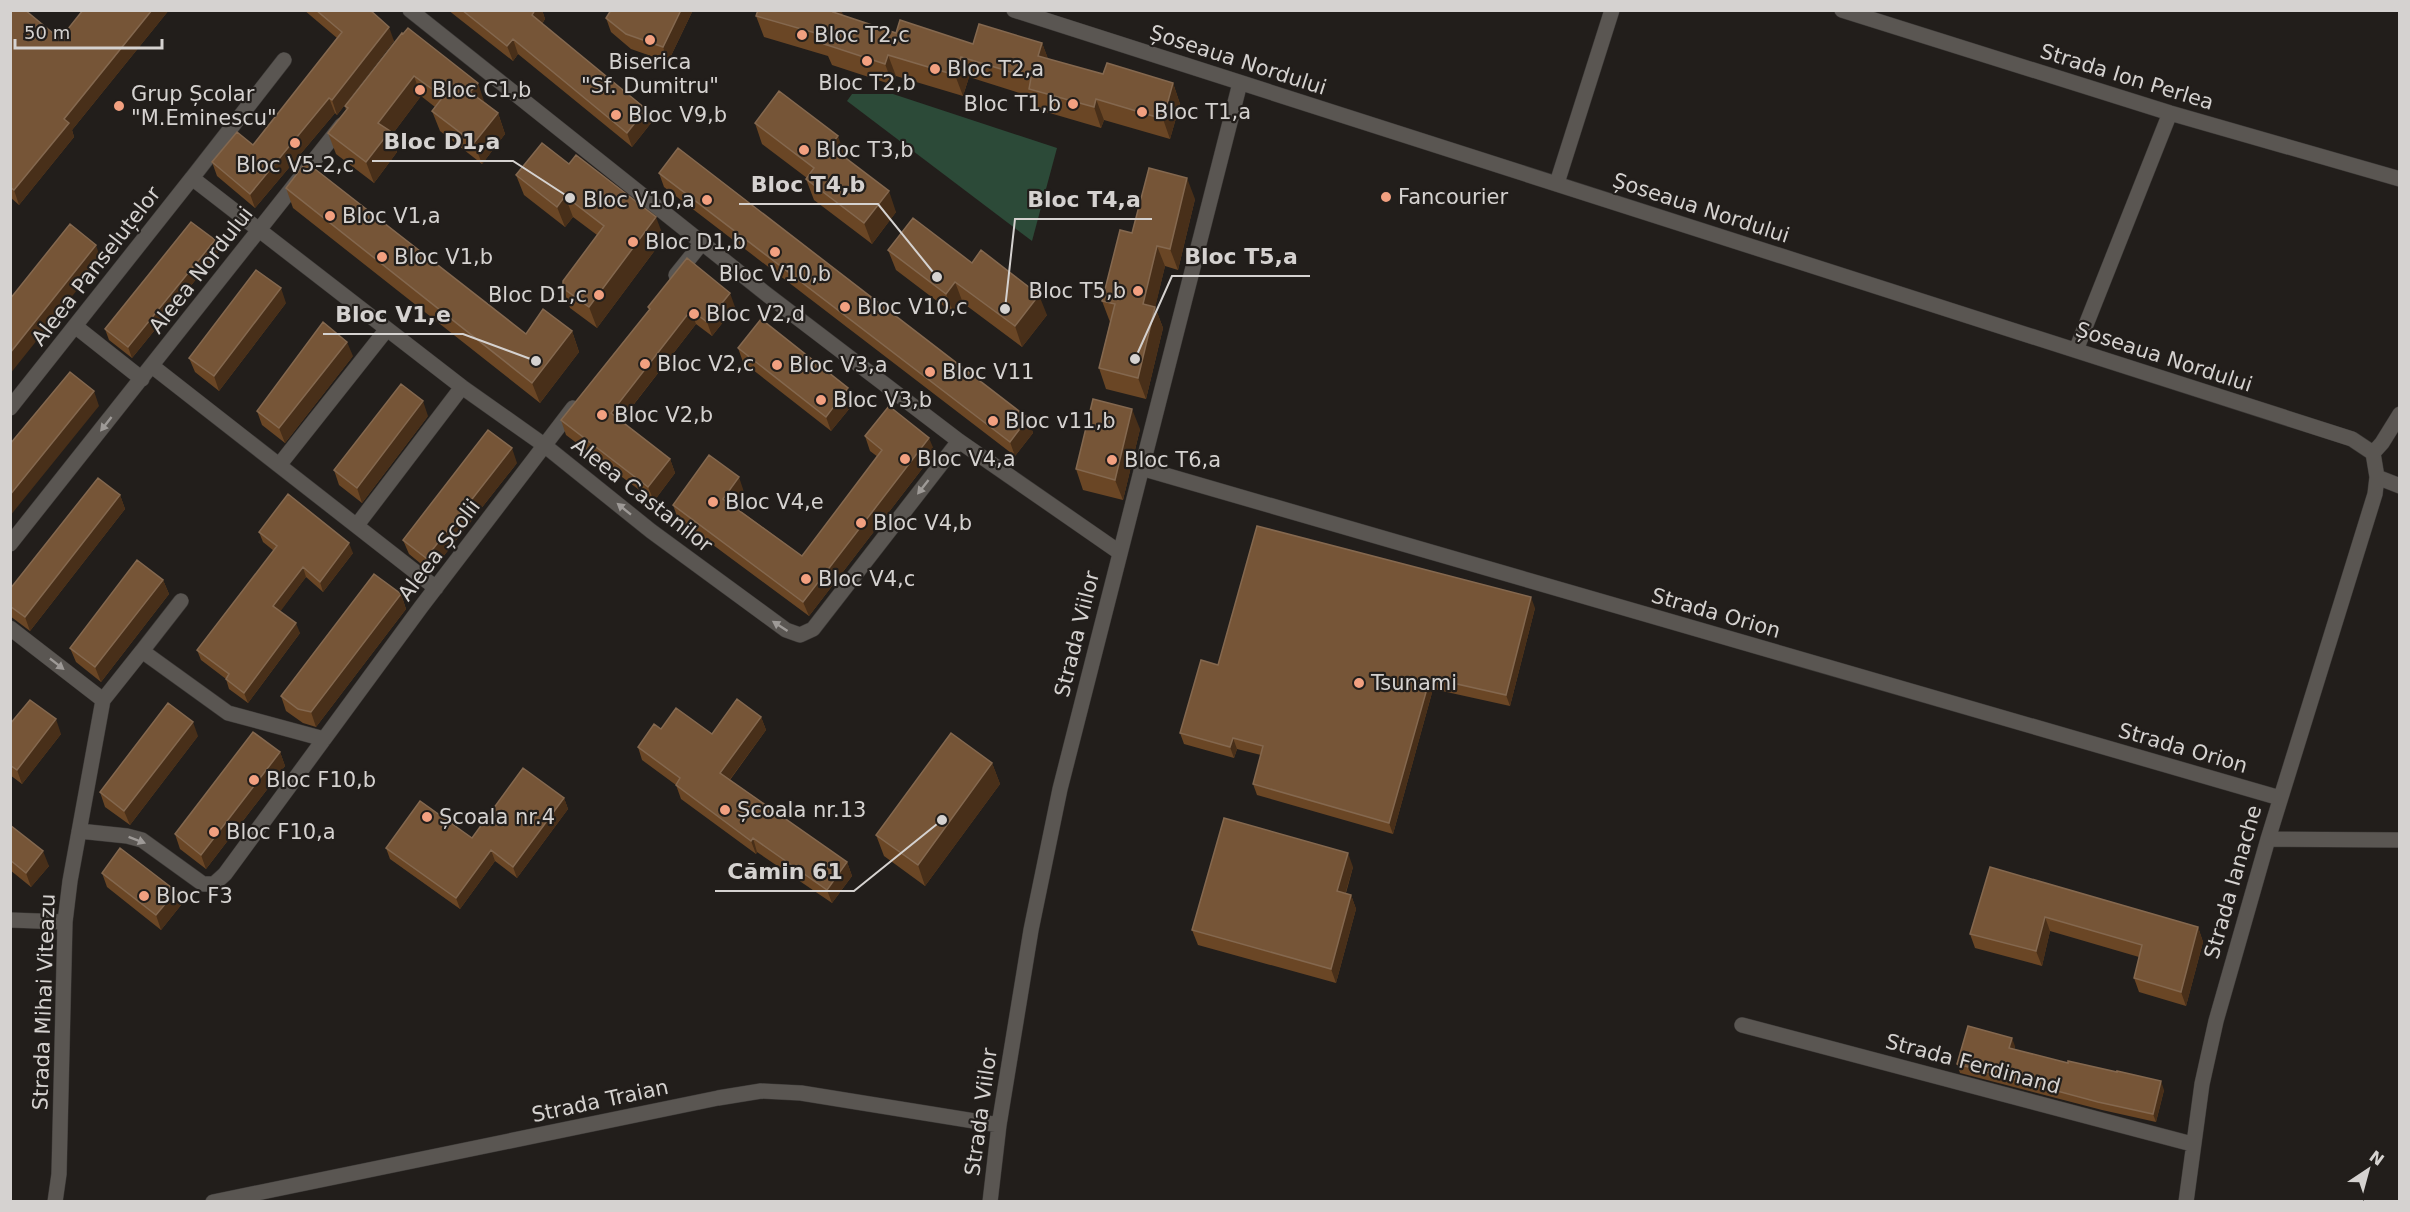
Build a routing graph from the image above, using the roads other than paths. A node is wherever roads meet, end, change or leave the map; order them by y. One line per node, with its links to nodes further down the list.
1 (410, 10): 13 (street)
2 (1014, 10): 6 (street, Șoseaua Nordului)
3 (1612, 10): 11 (street)
4 (1842, 10): 7 (street, Strada Ion Perlea)
5 (284, 60): 9 (street, Aleea Panseluțelor)
6 (1240, 83): 11 (street, Șoseaua Nordului); 28 (street, Strada Viilor)
7 (2170, 113): 10 (street, Strada Ion Perlea); 17 (street)
8 (349, 116): 12 (street, Aleea Nordului)
9 (192, 178): 12 (street); 15 (street, Aleea Panseluțelor)
10 (2400, 179)
11 (1557, 183): 17 (street, Șoseaua Nordului)
12 (260, 230): 16 (street, Aleea Castanilor); 18 (street, Aleea Nordului)
13 (701, 244): 14 (street); 24 (street)
14 (666, 288)
15 (75, 326): 19 (street); 22 (street, Aleea Panseluțelor)
16 (387, 329): 20 (street, Aleea Castanilor); 27 (street)
17 (2076, 350): 26 (street, Șoseaua Nordului)
18 (152, 366): 19 (street, Aleea Nordului); 27 (street)
19 (142, 379): 32 (street, Aleea Nordului, one-way to 32)
20 (462, 387): 25 (street, Aleea Castanilor); 31 (street)
21 (581, 398): 25 (street, Aleea Școlii)
22 (10, 408)
23 (2400, 414): 26 (street)
24 (959, 441): 25 (street, Aleea Castanilor, one-way to 25); 33 (street)
25 (544, 445): 34 (street, Aleea Școlii)
26 (2373, 453): 29 (street, Strada Ianache)
27 (280, 464): 31 (street)
28 (1141, 468): 33 (street, Strada Viilor); 40 (street, Strada Orion)
29 (2377, 477): 30 (street); 40 (street, Strada Ianache)
30 (2400, 486)
31 (357, 525): 34 (street)
32 (10, 544)
33 (1119, 552): 47 (street, Strada Viilor)
34 (436, 588): 39 (street, Aleea Școlii)
35 (181, 601): 37 (street)
36 (10, 628): 38 (street, one-way to 38)
37 (142, 651): 38 (street); 39 (street)
38 (103, 700): 41 (street, Strada Mihai Viteazu)
39 (324, 739): 41 (street, Aleea Școlii, one-way to 39)
40 (2280, 798): 42 (street, Strada Ianache)
41 (79, 831): 45 (street, Strada Mihai Viteazu)
42 (2268, 839): 43 (street); 48 (street, Strada Ianache)
43 (2400, 840)
44 (10, 920): 45 (street)
45 (65, 922): 49 (street, Strada Mihai Viteazu)
46 (1742, 1025): 48 (street, Strada Ferdinand)
47 (999, 1125): 50 (street, Strada Traian); 51 (street, Strada Viilor)
48 (2192, 1144): 52 (street, Strada Ianache)
49 (55, 1202)
50 (213, 1202)
51 (990, 1202)
52 (2186, 1202)

